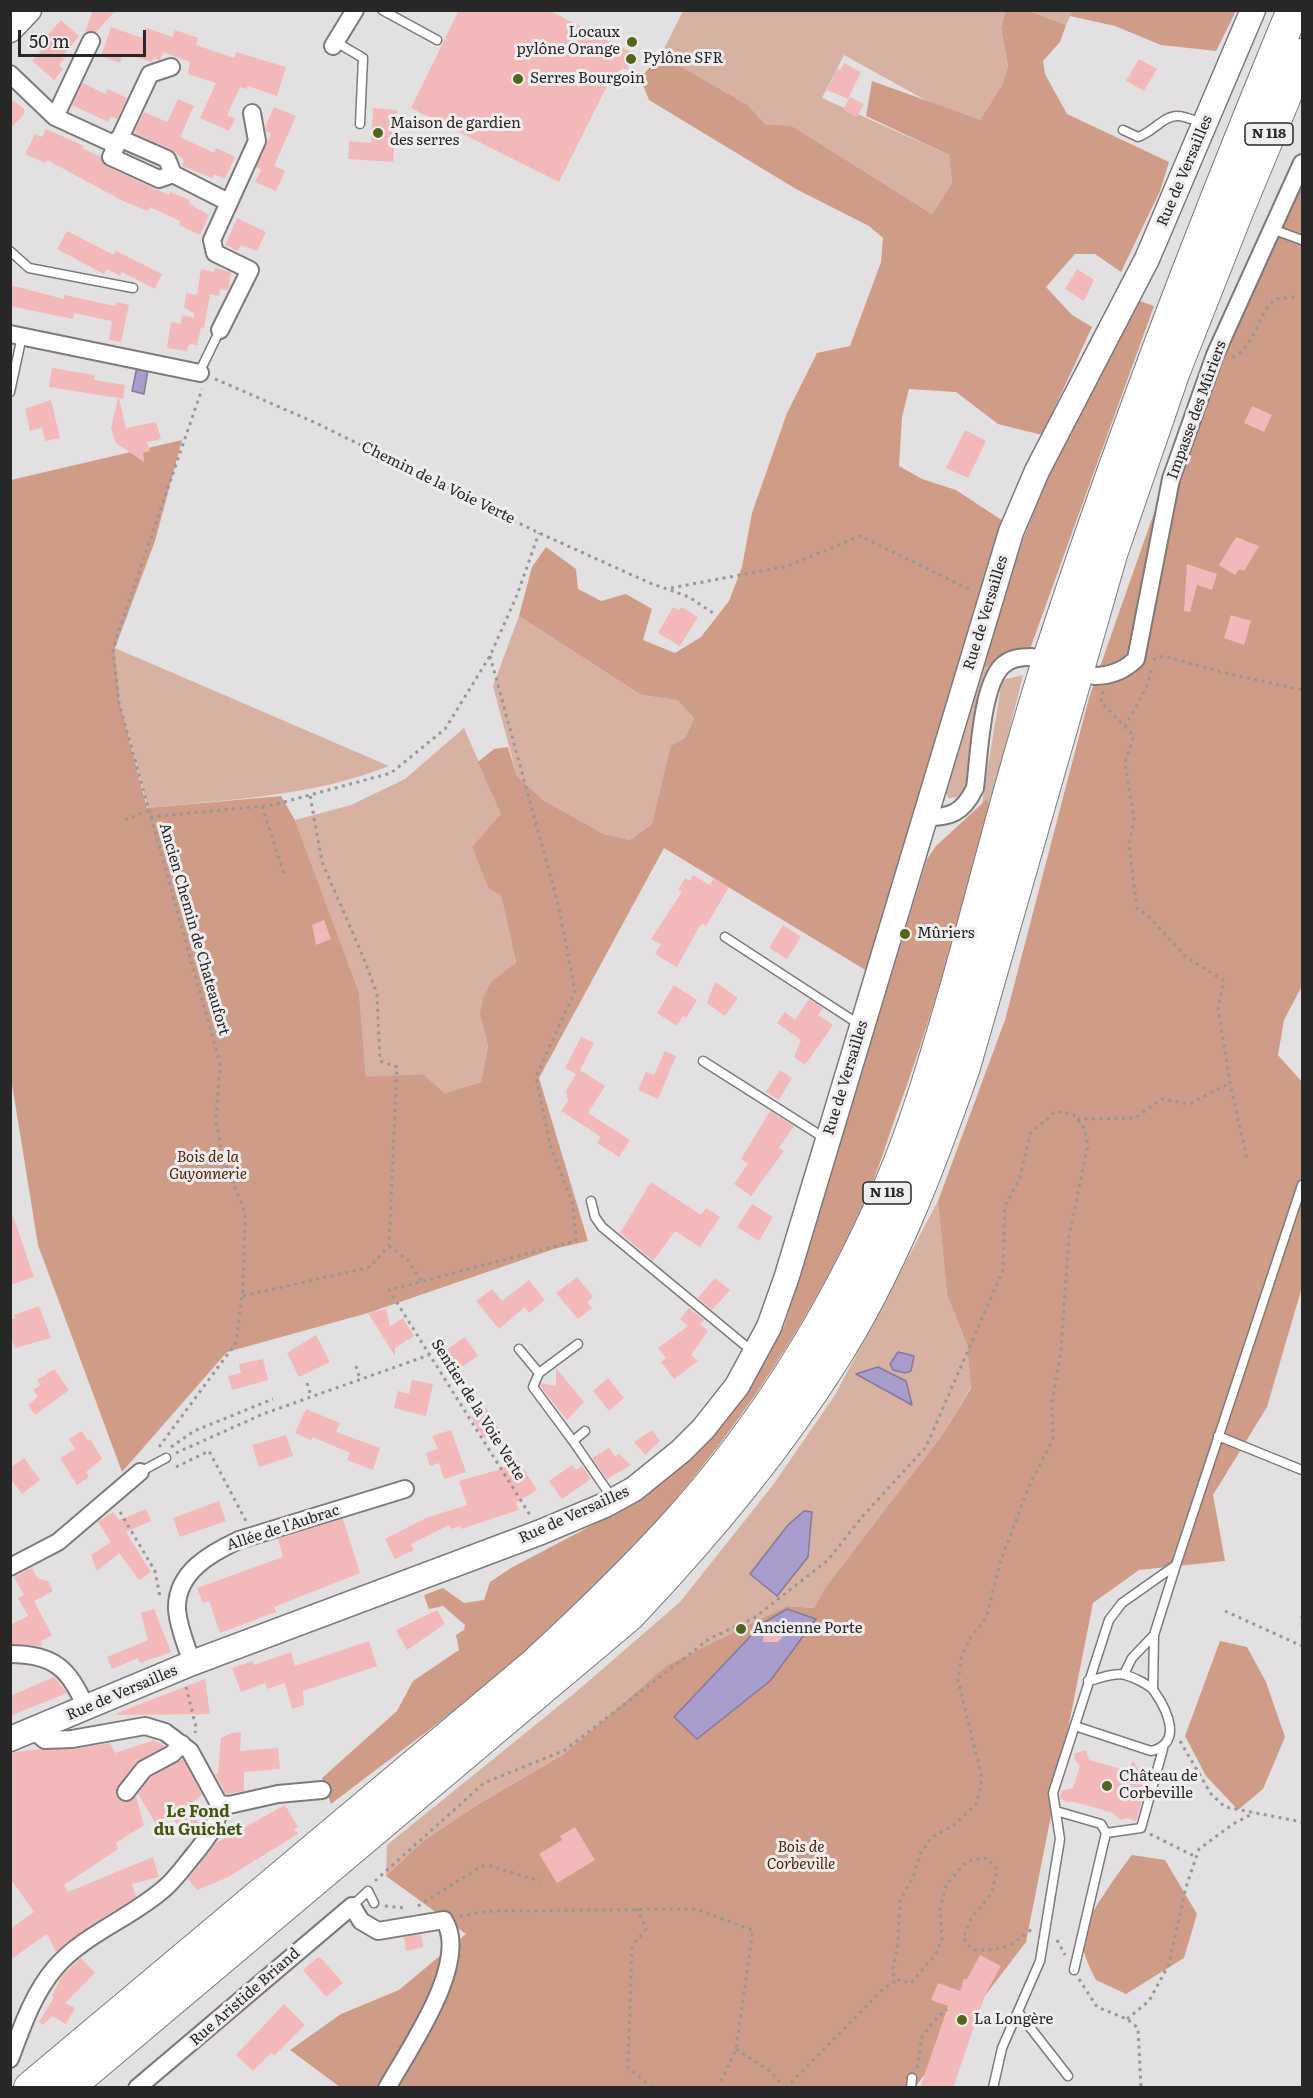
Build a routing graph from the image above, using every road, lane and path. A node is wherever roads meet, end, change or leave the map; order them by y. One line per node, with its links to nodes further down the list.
1 (29, 10): 6 (main road)
2 (355, 10): 9 (street)
3 (381, 10): 7 (lane)
4 (1253, 10): 16 (main road, Rue de Versailles)
5 (1293, 10): 129 (highway, N 118)
6 (10, 30)
7 (436, 40)
8 (91, 41): 14 (street)
9 (335, 44): 15 (lane)
10 (1302, 56): 128 (highway, N 118)
11 (171, 67): 18 (street)
12 (10, 74): 14 (street)
13 (252, 113): 20 (street)
14 (55, 117): 18 (street)
15 (360, 124)
16 (1205, 124): 17 (lane); 33 (main road, Rue de Versailles)
17 (1123, 130)
18 (118, 142): 20 (street)
19 (1302, 163): 21 (street, Impasse des Mûriers)
20 (228, 202): 26 (street)
21 (1272, 229): 22 (lane); 28 (street, Impasse des Mûriers)
22 (1302, 240)
23 (10, 251): 24 (lane)
24 (133, 288)
25 (1297, 297): 28 (path)
26 (218, 334): 29 (lane)
27 (16, 335): 29 (street); 30 (lane)
28 (1215, 355): 37 (street, Impasse des Mûriers)
29 (202, 377): 31 (path, Chemin de la Voie Verte); 42 (path, Ancien Chemin de Chateaufort)
30 (10, 392)
31 (538, 533): 32 (path, Chemin de la Voie Verte); 35 (path)
32 (669, 588): 33 (path, Chemin de la Voie Verte); 34 (path, Chemin de la Voie Verte)
33 (989, 599): 44 (main road, Rue de Versailles)
34 (712, 613)
35 (490, 656): 40 (path); 57 (path)
36 (1032, 657): 44 (street)
37 (1094, 676): 39 (path)
38 (1302, 690): 39 (path)
39 (1125, 727): 50 (path)
40 (310, 795): 41 (path); 56 (path)
41 (262, 806): 43 (path); 46 (path)
42 (147, 811): 43 (path, Ancien Chemin de Chateaufort); 45 (path)
43 (150, 817): 58 (path, Ancien Chemin de Chateaufort)
44 (924, 817): 48 (main road, Rue de Versailles)
45 (125, 820)
46 (284, 874)
47 (725, 937): 48 (lane)
48 (862, 1026): 52 (main road, Rue de Versailles)
49 (703, 1061): 52 (lane)
50 (1230, 1083): 51 (path); 53 (path)
51 (1077, 1119): 110 (path); 119 (path)
52 (827, 1140): 62 (main road, Rue de Versailles)
53 (1247, 1159)
54 (1302, 1185): 70 (lane)
55 (591, 1201): 62 (lane)
56 (389, 1246): 57 (path); 58 (path)
57 (422, 1282): 61 (path, Sentier de la Voie Verte)
58 (242, 1296): 75 (path, Ancien Chemin de Chateaufort)
59 (578, 1344): 64 (lane)
60 (519, 1349): 64 (lane)
61 (429, 1355): 65 (path); 79 (path, Sentier de la Voie Verte)
62 (756, 1355): 78 (main road, Rue de Versailles)
63 (356, 1366): 65 (path)
64 (539, 1373): 71 (lane)
65 (360, 1379): 67 (path)
66 (307, 1383): 67 (path)
67 (311, 1396): 72 (path)
68 (273, 1399): 72 (path)
69 (585, 1431): 71 (lane)
70 (1218, 1436): 74 (lane); 81 (lane)
71 (573, 1441): 78 (lane)
72 (166, 1458): 75 (lane)
73 (171, 1470): 80 (path)
74 (1302, 1470)
75 (140, 1472): 77 (street)
76 (405, 1489): 80 (street, Allée de l'Aubrac)
77 (111, 1498): 82 (street); 83 (path)
78 (613, 1500): 79 (main road, Rue de Versailles)
79 (541, 1532): 91 (main road, Rue de Versailles)
80 (254, 1536): 91 (street, Allée de l'Aubrac)
81 (1176, 1565): 87 (lane); 92 (lane)
82 (10, 1567)
83 (161, 1601)
84 (1225, 1611): 88 (path)
85 (1302, 1616): 86 (path)
86 (1302, 1625)
87 (1154, 1635): 90 (lane); 93 (lane)
88 (1302, 1646)
89 (10, 1654): 94 (street)
90 (1124, 1674): 92 (lane); 93 (lane)
91 (189, 1675): 94 (main road, Rue de Versailles); 98 (path)
92 (1088, 1681): 95 (lane)
93 (1153, 1689): 96 (lane)
94 (86, 1708): 97 (main road, Rue de Versailles)
95 (1074, 1726): 99 (lane); 103 (lane)
96 (1172, 1728): 99 (lane); 104 (path)
97 (22, 1735): 98 (street)
98 (186, 1748): 101 (street); 102 (street)
99 (1163, 1749): 106 (lane)
100 (322, 1790): 102 (street)
101 (126, 1792)
102 (219, 1804): 125 (street)
103 (1056, 1811): 107 (lane); 117 (lane)
104 (1254, 1813): 105 (path); 108 (path)
105 (1302, 1822)
106 (1141, 1828): 107 (lane); 108 (path)
107 (1106, 1833): 118 (lane)
108 (1196, 1857): 122 (path)
109 (540, 1881): 113 (path)
110 (368, 1891): 111 (lane); 112 (lane)
111 (374, 1903): 114 (path)
112 (352, 1906): 116 (street); 130 (street, Rue Aristide Briand)
113 (416, 1906)
114 (406, 1908)
115 (637, 1908): 116 (path); 123 (path); 132 (path)
116 (444, 1920): 131 (street)
117 (1047, 1920): 118 (path); 119 (path); 121 (lane)
118 (1074, 1970): 122 (path)
119 (898, 1980): 134 (path)
120 (947, 2009): 124 (path)
121 (1018, 2012): 126 (lane); 136 (lane)
122 (1127, 2019): 137 (path)
123 (736, 2049): 133 (path); 134 (path)
124 (921, 2057)
125 (10, 2059)
126 (1068, 2076)
127 (912, 2078): 135 (lane)
128 (68, 2086)
129 (30, 2088)
130 (137, 2088)
131 (387, 2088)
132 (653, 2088)
133 (718, 2088)
134 (786, 2088)
135 (910, 2088)
136 (993, 2088)
137 (1141, 2088)

